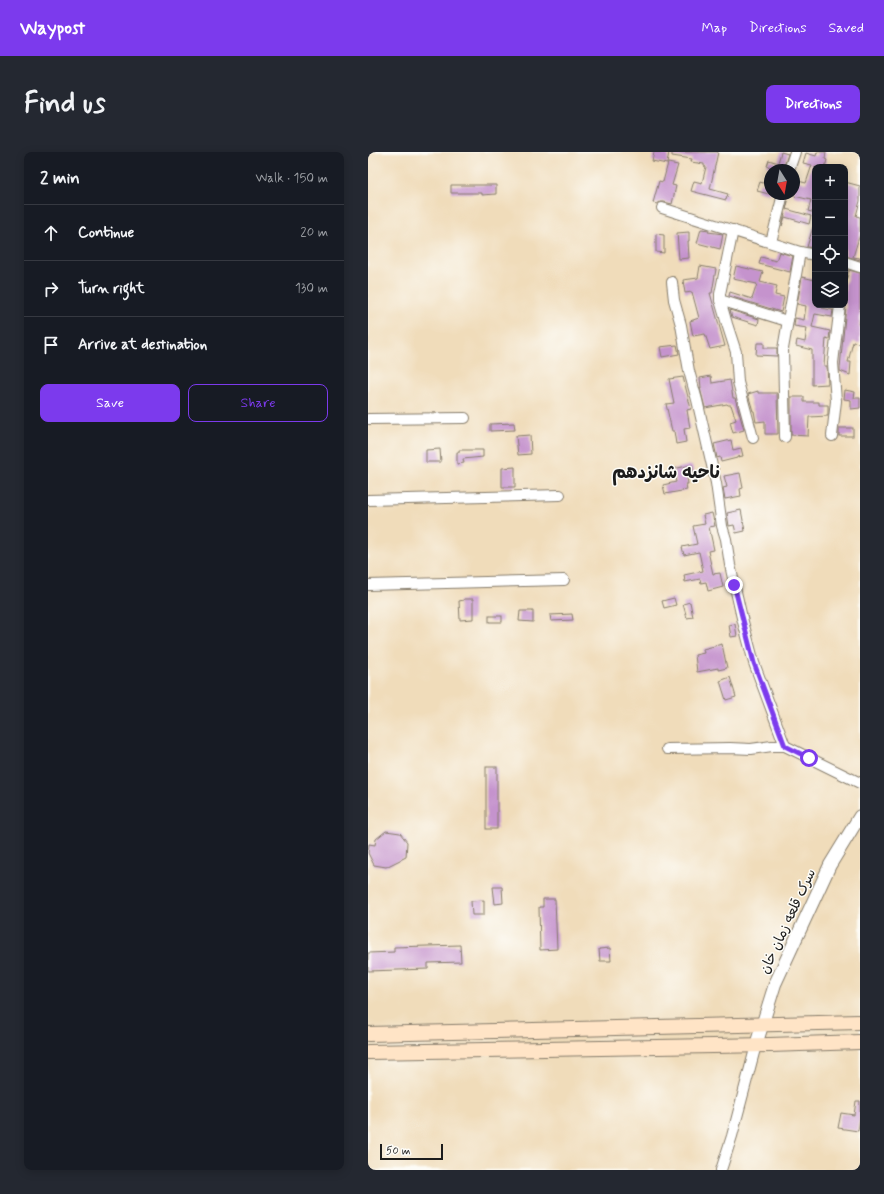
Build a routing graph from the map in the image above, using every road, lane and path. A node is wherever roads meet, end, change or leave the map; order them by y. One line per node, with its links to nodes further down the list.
1 (795, 152): 2 (street)
2 (791, 164)
3 (782, 200): 6 (street)
4 (662, 208): 5 (street)
5 (733, 230): 6 (street); 12 (street)
6 (771, 242): 7 (street)
7 (800, 252): 8 (street); 14 (street)
8 (812, 254)
9 (848, 263): 10 (street)
10 (860, 267)
11 (672, 282): 24 (street)
12 (720, 300): 14 (street); 19 (street)
13 (840, 308): 17 (street)
14 (787, 321): 18 (street)
15 (465, 418): 16 (street)
16 (368, 419)
17 (832, 436)
18 (785, 437)
19 (753, 438)
20 (560, 495): 21 (street)
21 (368, 500)
22 (564, 580): 23 (street)
23 (368, 585)
24 (785, 746): 25 (street); 26 (street)
25 (667, 749)
26 (860, 783)
27 (860, 816): 29 (street, سرک قلعه زمان خان)
28 (860, 1022): 29 (main road)
29 (762, 1025): 30 (main road); 32 (street, سرک قلعه زمان خان)
30 (368, 1034)
31 (860, 1042): 32 (main road)
32 (756, 1046): 33 (main road); 34 (street)
33 (368, 1052)
34 (721, 1170)

